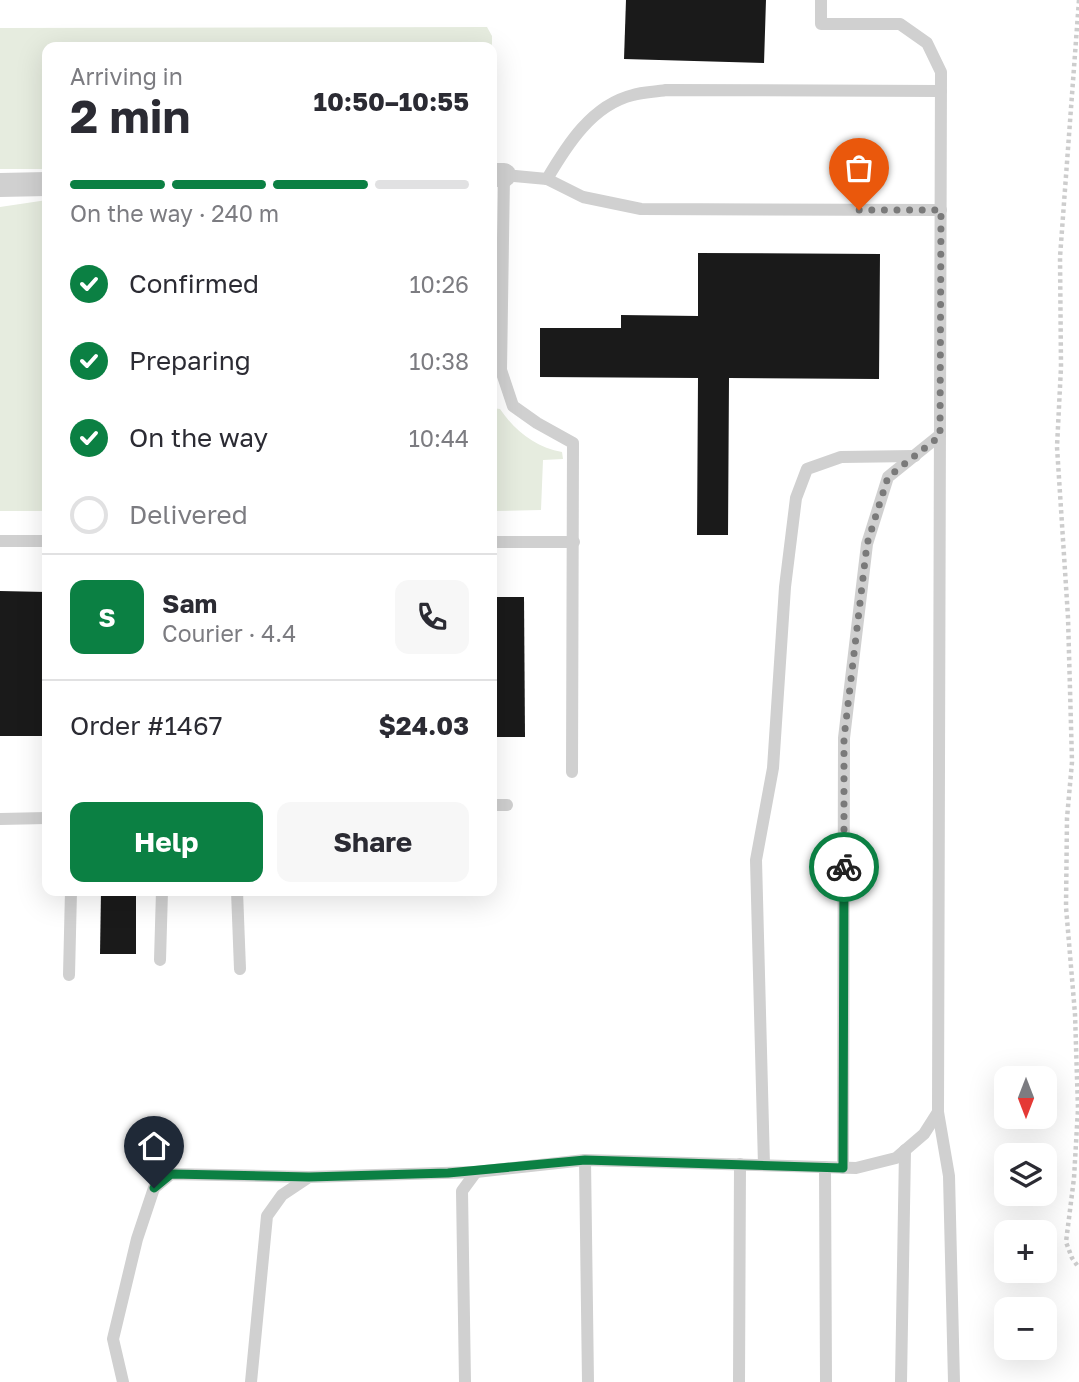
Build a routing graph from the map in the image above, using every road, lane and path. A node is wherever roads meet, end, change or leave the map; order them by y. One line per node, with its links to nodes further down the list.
1 (821, 0): 3 (lane)
2 (1079, 0): 35 (path)
3 (941, 91): 5 (lane); 8 (lane)
4 (498, 175): 5 (lane); 14 (lane)
5 (547, 178): 8 (lane)
6 (42, 184): 7 (street)
7 (0, 185)
8 (941, 210): 9 (lane)
9 (940, 436): 10 (lane); 26 (lane)
10 (915, 456): 30 (lane); 32 (lane)
11 (0, 541): 12 (lane)
12 (42, 541)
13 (497, 542): 14 (lane)
14 (574, 542): 15 (lane)
15 (572, 772)
16 (507, 804): 17 (lane)
17 (497, 805)
18 (42, 818): 19 (lane)
19 (0, 819)
20 (71, 896): 25 (lane)
21 (162, 896): 23 (lane)
22 (237, 896): 24 (lane)
23 (160, 960)
24 (240, 969)
25 (69, 975)
26 (938, 1112): 27 (lane); 43 (lane)
27 (905, 1150): 32 (lane); 42 (lane)
28 (585, 1160): 29 (lane); 33 (lane); 39 (lane)
29 (740, 1164): 30 (lane); 40 (lane)
30 (764, 1165): 31 (lane)
31 (825, 1167): 32 (lane); 41 (lane)
32 (843, 1168)
33 (476, 1172): 34 (lane); 38 (lane)
34 (309, 1177): 36 (lane); 37 (lane)
35 (1079, 1268)
36 (122, 1382)
37 (251, 1382)
38 (466, 1382)
39 (588, 1382)
40 (739, 1382)
41 (826, 1382)
42 (901, 1382)
43 (954, 1382)

